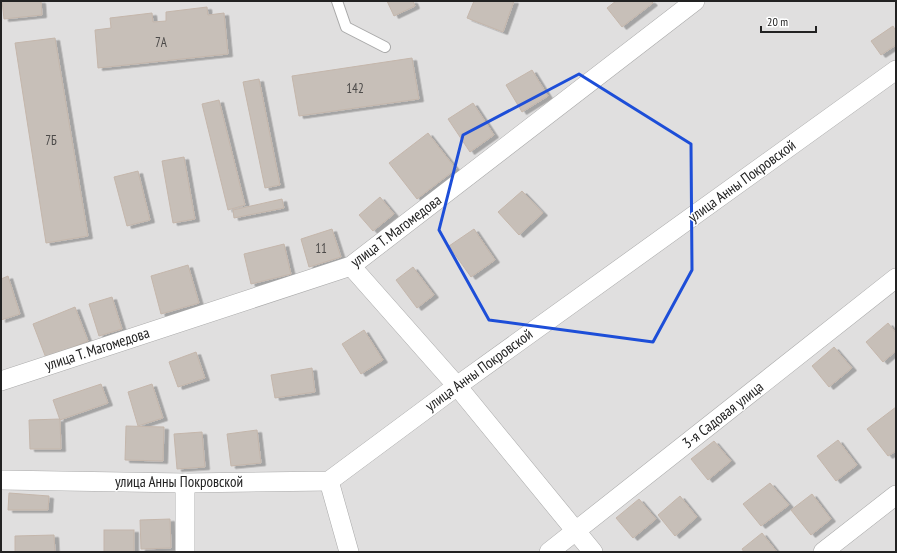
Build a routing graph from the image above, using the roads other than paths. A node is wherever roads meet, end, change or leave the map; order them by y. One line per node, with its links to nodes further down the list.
1 (337, 1): 3 (lane)
2 (695, 1): 5 (street, улица Т. Магомедова)
3 (385, 47)
4 (896, 70): 8 (street, улица Анны Покровской)
5 (351, 266): 7 (street, улица Т. Магомедова); 8 (street)
6 (896, 278): 13 (street, 3-я Садовая улица)
7 (1, 381)
8 (456, 386): 10 (street, улица Анны Покровской); 13 (street)
9 (1, 480): 11 (street, улица Анны Покровской)
10 (329, 481): 11 (street, улица Анны Покровской); 15 (street)
11 (185, 483): 14 (street)
12 (896, 496): 18 (street)
13 (576, 531): 16 (street, 3-я Садовая улица); 17 (street)
14 (185, 552)
15 (349, 552)
16 (549, 552)
17 (594, 552)
18 (823, 552)

